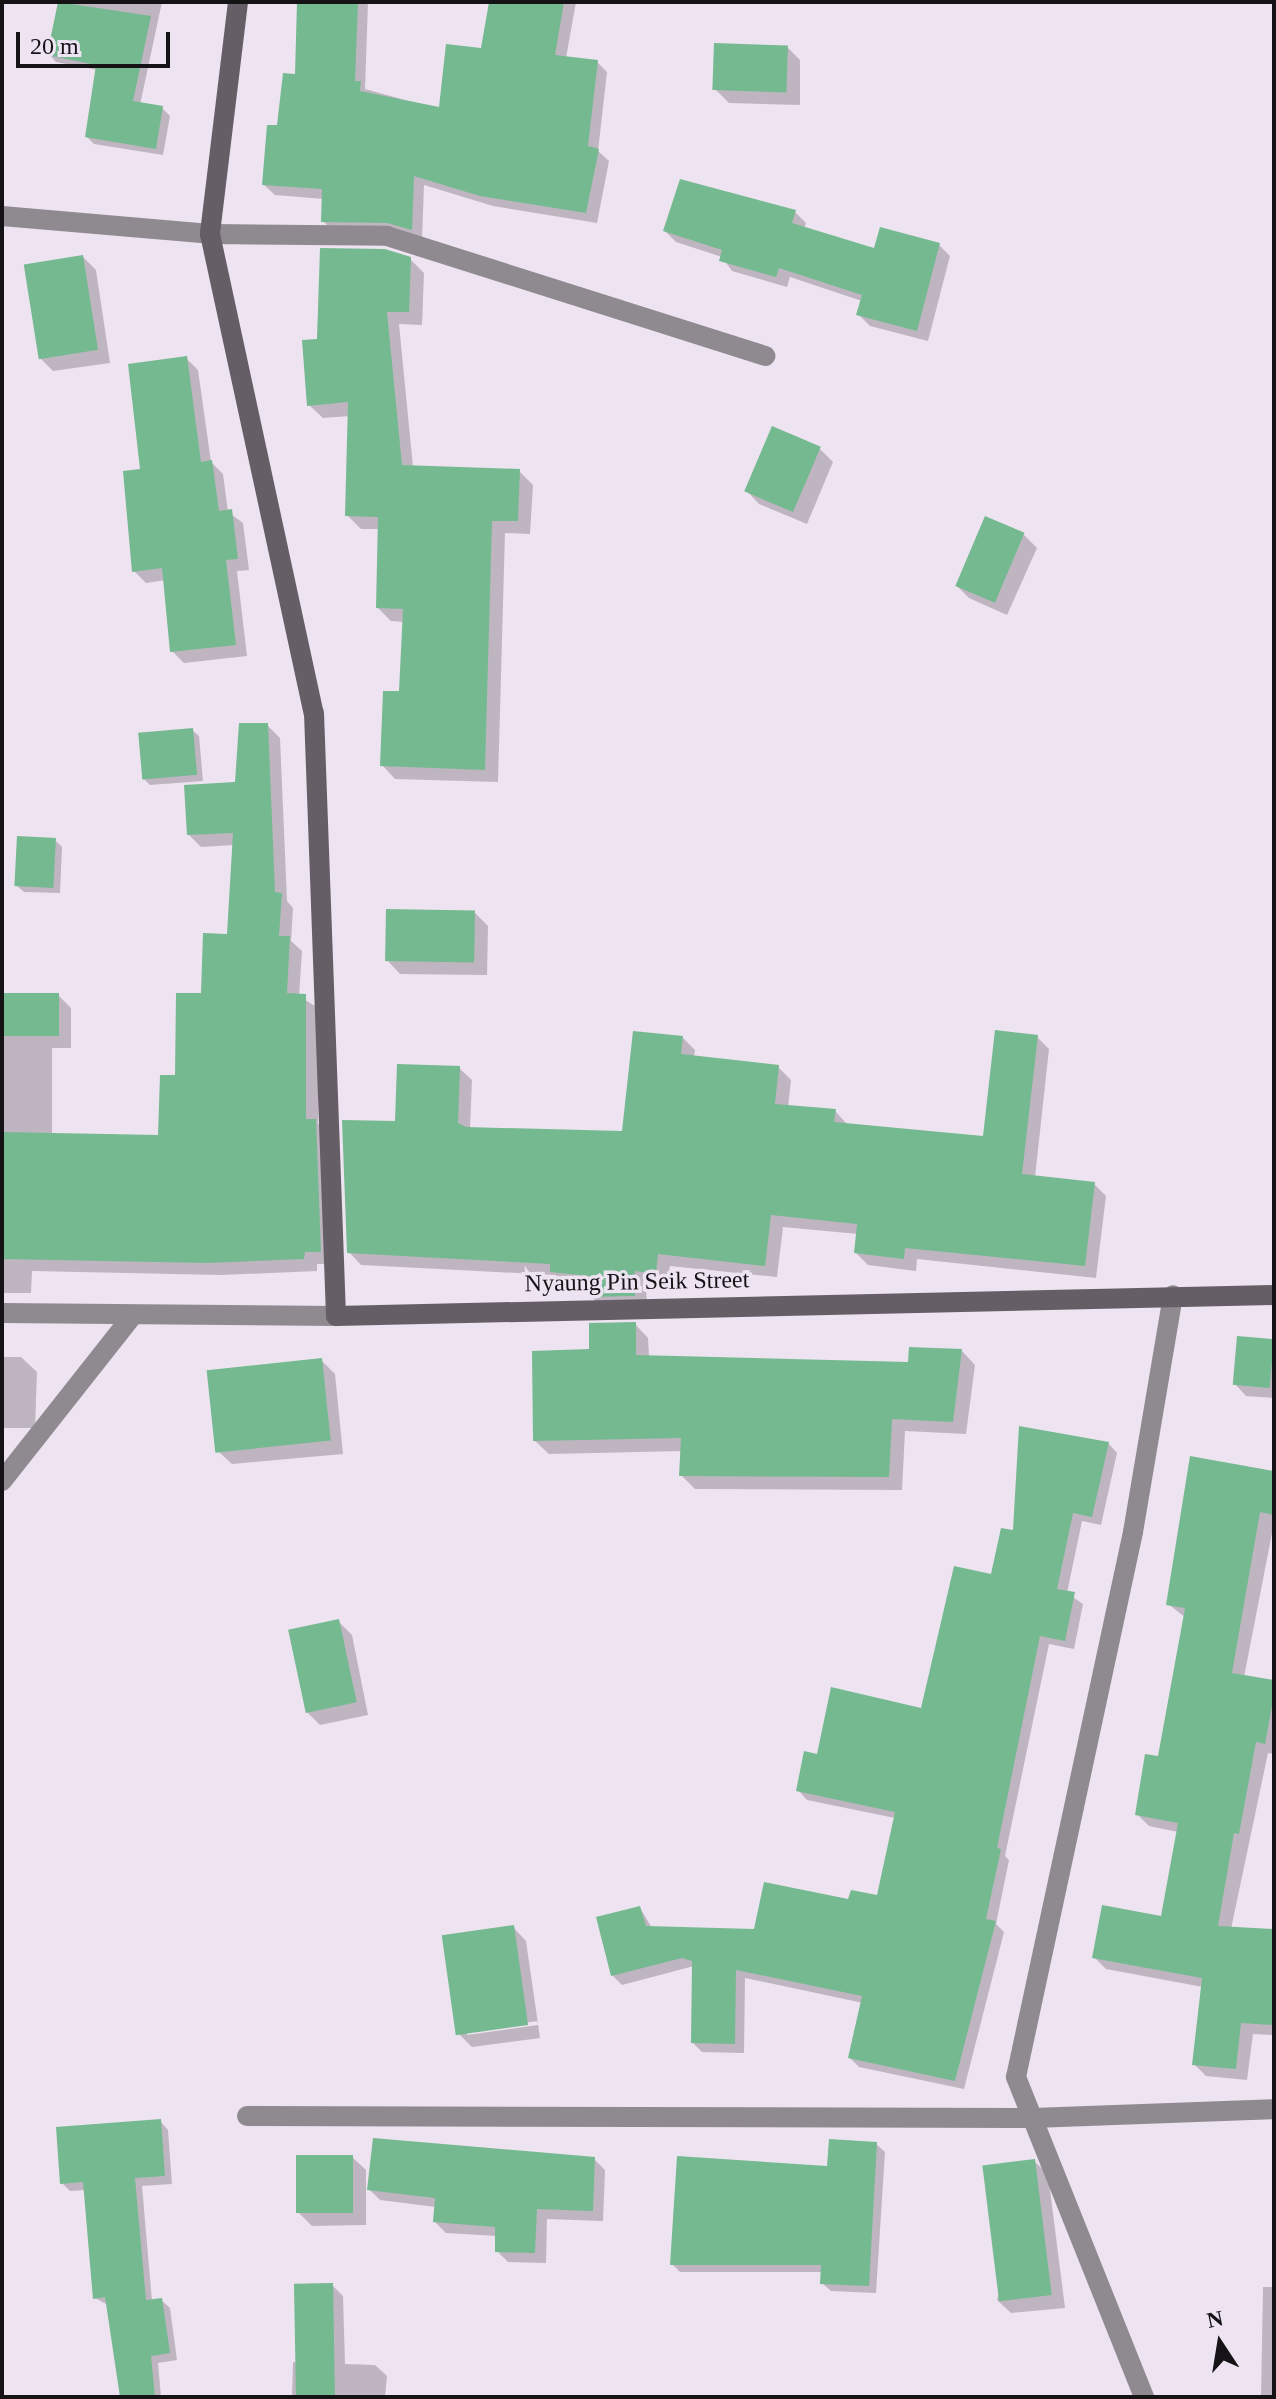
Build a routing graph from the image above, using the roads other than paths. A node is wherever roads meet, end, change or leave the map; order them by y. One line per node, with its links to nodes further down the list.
1 (238, 2): 3 (street)
2 (2, 216): 3 (street)
3 (210, 234): 4 (street); 9 (street)
4 (765, 356)
5 (1173, 1295): 6 (street, Nyaung Pin Seik Street); 9 (street, Nyaung Pin Seik Street); 13 (street)
6 (1274, 1295)
7 (2, 1313): 8 (street, Nyaung Pin Seik Street)
8 (133, 1315): 9 (street, Nyaung Pin Seik Street); 10 (street)
9 (336, 1316)
10 (2, 1481)
11 (1274, 2109): 13 (street)
12 (247, 2116): 13 (street)
13 (1033, 2118): 14 (street)
14 (1144, 2397)

